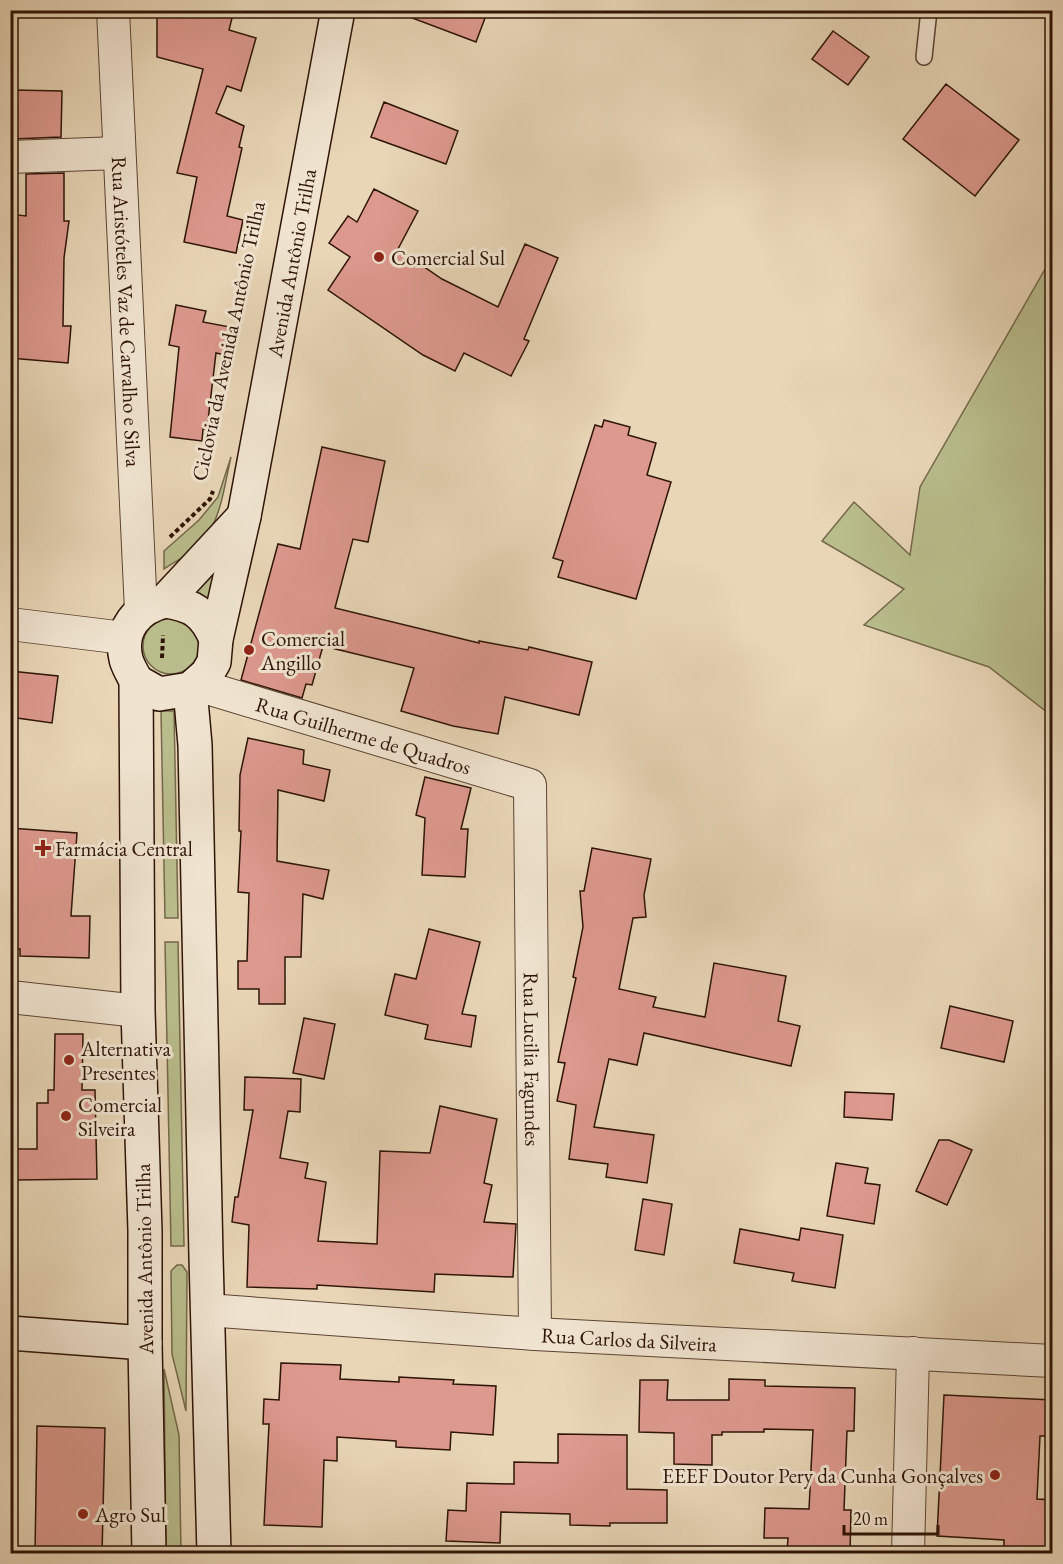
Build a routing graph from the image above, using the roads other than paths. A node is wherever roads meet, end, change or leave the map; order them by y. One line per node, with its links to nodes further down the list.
1 (112, 10): 5 (street, Rua Aristóteles Vaz de Carvalho e Silva)
2 (338, 10): 7 (main road, Avenida Antônio Trilha)
3 (929, 10): 4 (lane)
4 (924, 57)
5 (118, 153): 6 (street); 8 (street, Rua Aristóteles Vaz de Carvalho e Silva)
6 (10, 157)
7 (244, 516): 8 (main road); 11 (main road, Avenida Antônio Trilha)
8 (153, 606): 10 (main road); 11 (main road)
9 (10, 624): 10 (street)
10 (124, 638): 12 (main road, Avenida Antônio Trilha)
11 (216, 639): 12 (main road, Avenida Antônio Trilha)
12 (171, 687): 13 (street, Rua Guilherme de Quadros); 15 (main road, Avenida Antônio Trilha); 16 (main road, Avenida Antônio Trilha)
13 (530, 785): 18 (street, Rua Lucilia Fagundes)
14 (10, 997): 15 (street)
15 (138, 1011): 19 (main road, Avenida Antônio Trilha)
16 (207, 1310): 18 (street, Rua Carlos da Silveira); 23 (main road, Avenida Antônio Trilha)
17 (10, 1333): 19 (main road)
18 (535, 1334): 20 (street, Rua Carlos da Silveira)
19 (145, 1343): 22 (main road, Avenida Antônio Trilha)
20 (913, 1353): 21 (street, Rua Carlos da Silveira); 24 (street)
21 (1053, 1361)
22 (149, 1554)
23 (214, 1554)
24 (908, 1554)

